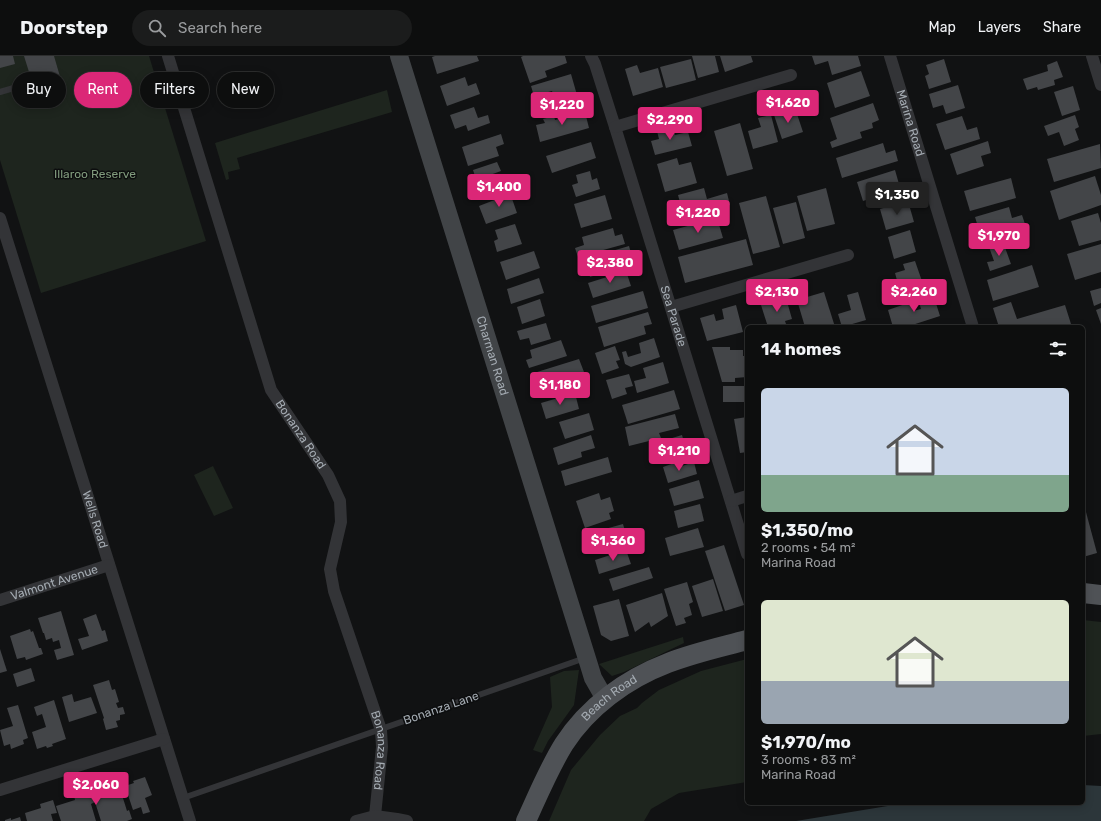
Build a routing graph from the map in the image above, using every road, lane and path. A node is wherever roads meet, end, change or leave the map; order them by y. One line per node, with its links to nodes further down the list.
1 (168, 56): 25 (street, Bonanza Road)
2 (399, 56): 23 (main road, Charman Road)
3 (591, 56): 10 (street, Sea Parade)
4 (890, 56): 14 (street, Marina Road)
5 (1092, 56): 7 (street)
6 (791, 75): 10 (street)
7 (1101, 85)
8 (12, 88): 9 (lane)
9 (0, 92)
10 (615, 127): 13 (street, Sea Parade)
11 (1, 225): 18 (street, Wells Road)
12 (848, 255): 13 (street)
13 (671, 307): 16 (street, Sea Parade)
14 (972, 325)
15 (745, 497): 16 (street)
16 (731, 501): 17 (street, Sea Parade)
17 (745, 547)
18 (109, 565): 21 (street, Valmont Avenue); 26 (street, Wells Road)
19 (1085, 594): 20 (main road)
20 (1101, 595)
21 (0, 600)
22 (745, 641): 24 (main road, Beach Road)
23 (587, 658): 24 (main road, Charman Road); 25 (lane, Bonanza Lane)
24 (605, 699): 33 (main road, Beach Road)
25 (381, 730): 28 (lane, Bonanza Lane); 29 (street, Bonanza Road)
26 (164, 739): 27 (street); 28 (street, Wells Road)
27 (0, 790)
28 (182, 798): 30 (street, Wells Road)
29 (375, 816): 31 (street); 32 (street)
30 (190, 821)
31 (356, 821)
32 (407, 821)
33 (526, 821)

